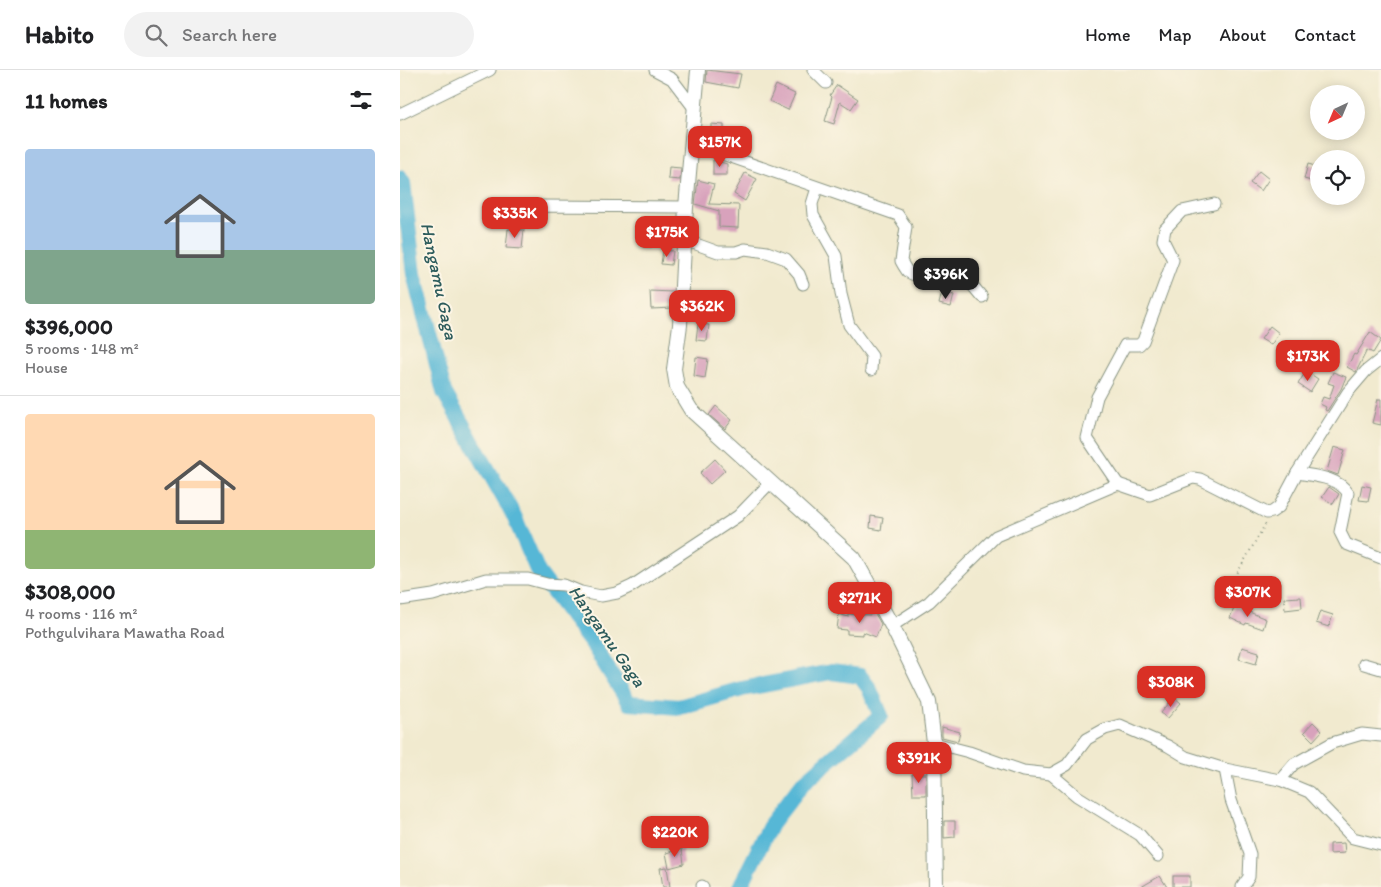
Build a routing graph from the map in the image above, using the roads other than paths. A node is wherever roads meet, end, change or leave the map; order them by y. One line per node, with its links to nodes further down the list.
1 (490, 70): 7 (street)
2 (655, 70): 6 (street)
3 (698, 70): 6 (street)
4 (813, 70): 5 (street)
5 (826, 83)
6 (694, 108): 8 (street)
7 (400, 114)
8 (690, 148): 9 (street); 11 (street)
9 (817, 188): 15 (street); 17 (street)
10 (1214, 204): 20 (street)
11 (686, 207): 12 (street); 13 (street)
12 (535, 211)
13 (685, 240): 14 (street); 19 (street)
14 (803, 284)
15 (982, 297)
16 (1381, 360): 18 (street)
17 (871, 370)
18 (1297, 473): 20 (street); 21 (street)
19 (771, 482): 22 (street); 23 (street)
20 (1118, 484): 23 (street)
21 (1381, 558)
22 (400, 600)
23 (892, 626): 27 (street)
24 (1364, 664): 25 (street)
25 (1381, 669)
26 (1381, 736): 30 (street)
27 (934, 743): 29 (street); 33 (street)
28 (1225, 769): 29 (street); 30 (street); 34 (street)
29 (1051, 774): 32 (street)
30 (1280, 780): 31 (street)
31 (1381, 845)
32 (1158, 856)
33 (936, 887)
34 (1242, 887)

